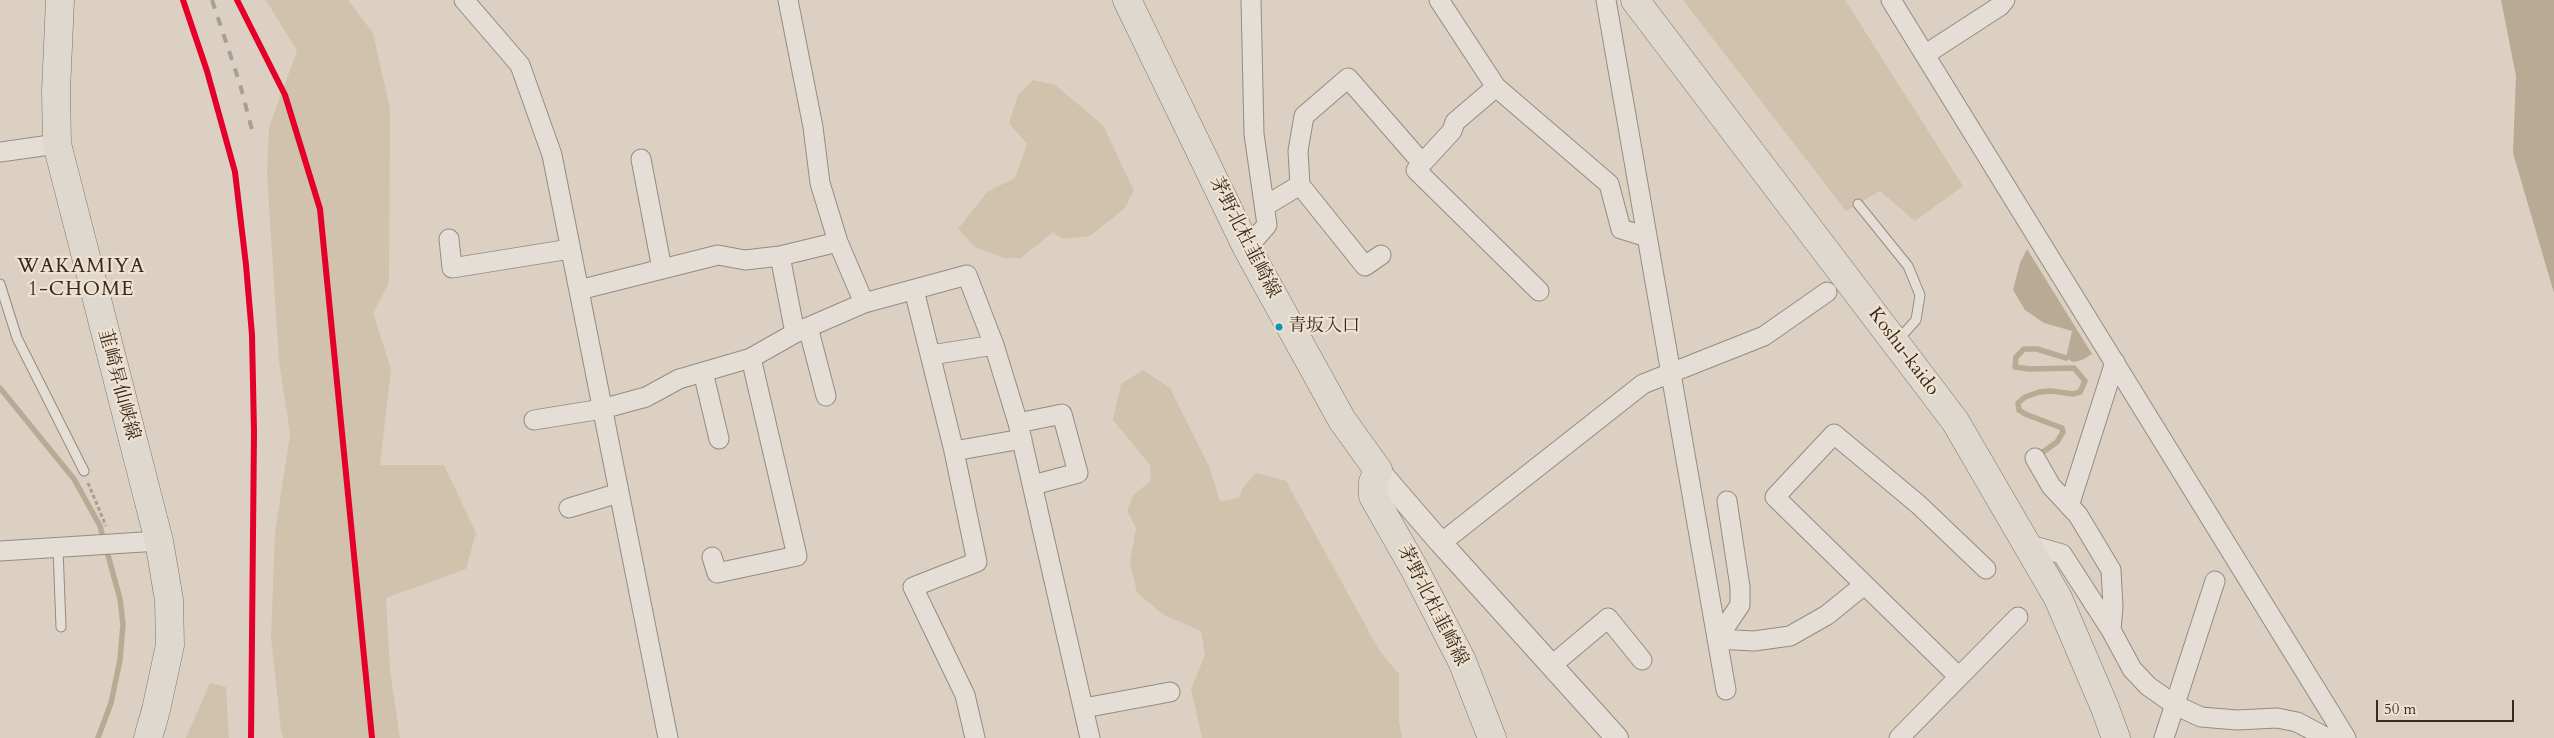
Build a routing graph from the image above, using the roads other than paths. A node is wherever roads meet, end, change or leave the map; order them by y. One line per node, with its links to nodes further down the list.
1 (60, 0): 13 (main road, 韮崎昇仙峡線)
2 (464, 0): 24 (street)
3 (788, 0): 22 (street)
4 (1127, 0): 23 (main road, 茅野北杜韮崎線)
5 (1251, 0): 19 (street)
6 (1438, 0): 12 (street)
7 (1606, 0): 20 (street)
8 (1635, 0): 35 (main road, Koshu-kaido)
9 (1892, 0): 11 (street)
10 (2006, 0): 11 (street)
11 (1926, 54): 39 (street)
12 (1496, 87): 16 (street); 20 (street)
13 (57, 144): 14 (street); 56 (main road, 韮崎昇仙峡線)
14 (0, 152)
15 (641, 159): 27 (street)
16 (1422, 163): 17 (street); 31 (street)
17 (1300, 186): 19 (street); 25 (street)
18 (1858, 204): 35 (lane)
19 (1265, 206): 23 (street)
20 (1647, 237): 41 (street)
21 (449, 240): 24 (street)
22 (838, 242): 26 (street); 33 (street)
23 (1247, 248): 49 (main road, 茅野北杜韮崎線)
24 (570, 249): 29 (street)
25 (1381, 254)
26 (780, 256): 27 (street); 34 (street)
27 (662, 269): 29 (street)
28 (0, 284): 50 (lane)
29 (579, 290): 43 (street)
30 (914, 290): 33 (street); 36 (street); 37 (street)
31 (1539, 291)
32 (1827, 292): 41 (street)
33 (864, 303): 34 (street)
34 (802, 330): 38 (street); 42 (street)
35 (1896, 343): 58 (main road, Koshu-kaido)
36 (994, 344): 37 (street); 45 (street)
37 (931, 355): 47 (street)
38 (751, 358): 40 (street); 61 (street)
39 (2115, 362): 54 (street); 86 (street)
40 (703, 372): 43 (street); 46 (street)
41 (1671, 374): 57 (street); 68 (street)
42 (826, 396)
43 (602, 409): 44 (street); 52 (street)
44 (534, 420)
45 (1020, 431): 47 (street); 51 (street); 51 (street)
46 (718, 439)
47 (954, 451): 78 (street)
48 (2034, 458): 54 (street)
49 (1378, 470): 57 (street); 80 (main road, 茅野北杜韮崎線)
50 (84, 471)
51 (1033, 485): 75 (street)
52 (619, 493): 55 (street); 77 (street)
53 (1727, 501): 68 (street)
54 (2070, 506): 67 (street)
55 (570, 508)
56 (159, 541): 59 (street); 76 (main road, 韮崎昇仙峡線)
57 (1441, 543): 70 (street)
58 (2026, 544): 67 (street); 83 (main road, Koshu-kaido)
59 (58, 549): 60 (street); 66 (lane)
60 (0, 551)
61 (712, 557)
62 (1986, 569): 64 (street)
63 (2215, 581): 74 (street)
64 (1864, 585): 68 (street); 71 (street)
65 (2018, 617): 71 (street)
66 (61, 626)
67 (2111, 630): 74 (street)
68 (1717, 639): 72 (street)
69 (1642, 660): 70 (street)
70 (1551, 666): 81 (street)
71 (1959, 678): 82 (street)
72 (1726, 690)
73 (1170, 692): 75 (street)
74 (2175, 705): 84 (street); 85 (street)
75 (1084, 708): 79 (street)
76 (148, 738)
77 (668, 738)
78 (975, 738)
79 (1090, 738)
80 (1492, 738)
81 (1617, 738)
82 (1899, 738)
83 (2116, 738)
84 (2164, 738)
85 (2327, 738)
86 (2346, 738)

